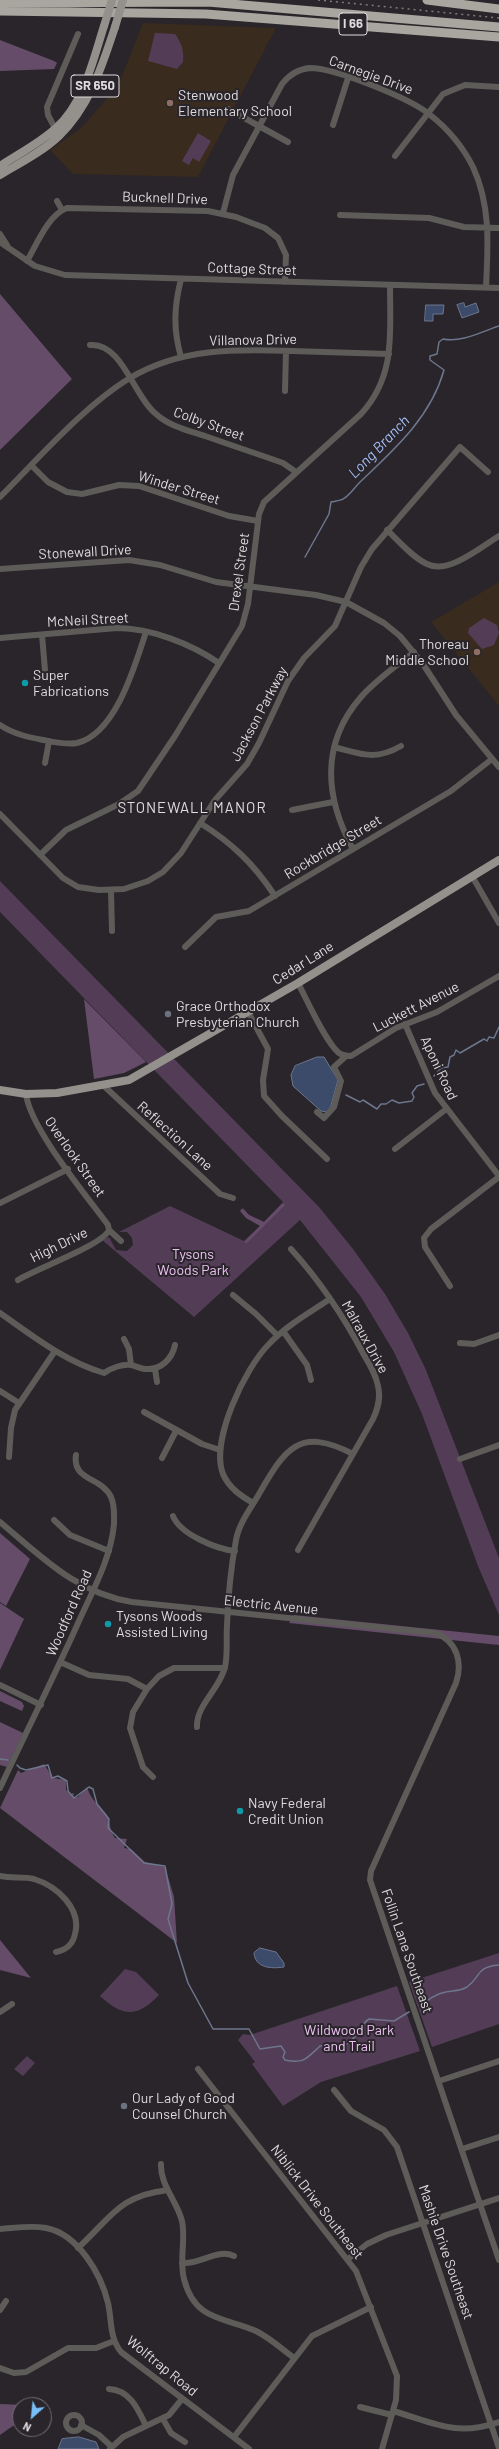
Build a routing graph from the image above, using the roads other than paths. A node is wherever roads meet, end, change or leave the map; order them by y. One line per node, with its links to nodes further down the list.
1 (112, 0): 19 (main road, SR 650, bridge)
2 (123, 0): 19 (main road, SR 650, bridge)
3 (427, 0): 8 (highway)
4 (444, 0): 7 (highway)
5 (142, 1): 6 (highway); 10 (highway)
6 (0, 3)
7 (499, 4)
8 (499, 9)
9 (0, 10): 12 (highway, I 66)
10 (499, 27)
11 (78, 34): 19 (street)
12 (499, 37)
13 (348, 78): 16 (street, Carnegie Drive); 17 (street); 18 (street, Carnegie Drive)
14 (499, 87): 16 (street)
15 (228, 109): 18 (street)
16 (428, 113): 21 (street); 28 (street, Carnegie Drive)
17 (333, 125)
18 (259, 126): 20 (street); 26 (street, Carnegie Drive)
19 (57, 132): 22 (main road, SR 650); 23 (main road, SR 650)
20 (288, 142)
21 (395, 156)
22 (0, 166)
23 (0, 175)
24 (57, 201): 25 (street)
25 (62, 210): 26 (street, Bucknell Drive); 33 (street)
26 (223, 213): 35 (street, Bucknell Drive)
27 (340, 215): 28 (street)
28 (488, 228): 29 (street); 37 (street, Carnegie Drive)
29 (499, 228)
30 (0, 234): 32 (street, Cottage Street)
31 (0, 242): 32 (street, Cottage Street)
32 (11, 250): 33 (street, Cottage Street)
33 (27, 261): 34 (street, Cottage Street)
34 (181, 279): 35 (street, Cottage Street); 42 (street)
35 (285, 282): 36 (street, Cottage Street)
36 (390, 285): 37 (street, Cottage Street); 41 (street, Drexel Street)
37 (486, 287): 38 (street, Cottage Street)
38 (499, 288)
39 (90, 345): 43 (street, Colby Street)
40 (286, 351): 41 (street, Villanova Drive); 42 (street, Villanova Drive); 44 (street)
41 (389, 354): 46 (street, Drexel Street)
42 (180, 357): 43 (street, Villanova Drive)
43 (130, 378): 45 (street, Villanova Drive); 46 (street, Colby Street)
44 (285, 391)
45 (32, 466): 48 (street, Villanova Drive); 49 (street, Winder Street)
46 (296, 472): 49 (street, Drexel Street)
47 (488, 472): 50 (street, Jackson Parkway)
48 (0, 497)
49 (258, 521): 53 (street, Drexel Street)
50 (387, 530): 51 (street); 54 (street, Jackson Parkway)
51 (499, 536)
52 (0, 569): 53 (street, Stonewall Drive)
53 (250, 587): 54 (street, Stonewall Drive); 59 (street, Drexel Street)
54 (346, 602): 58 (street, Stonewall Drive); 71 (street, Jackson Parkway)
55 (146, 632): 56 (street, McNeil Street); 59 (street, McNeil Street); 62 (street)
56 (42, 635): 57 (street, McNeil Street); 60 (street)
57 (0, 638)
58 (414, 652): 64 (street); 65 (street, Stonewall Drive)
59 (219, 663): 73 (street, Drexel Street)
60 (44, 670)
61 (0, 725): 62 (street)
62 (49, 741): 66 (street)
63 (401, 746): 64 (street)
64 (334, 747): 68 (street)
65 (492, 759): 67 (street, Stonewall Drive); 72 (street, Rockbridge Street)
66 (45, 763)
67 (499, 767)
68 (333, 802): 69 (street); 72 (street)
69 (292, 810)
70 (0, 814): 73 (street, Jackson Parkway)
71 (200, 823): 76 (street, Jackson Parkway); 77 (street)
72 (353, 850): 77 (street, Rockbridge Street)
73 (40, 855): 76 (street, Jackson Parkway)
74 (499, 860): 75 (main road, Cedar Lane)
75 (472, 876): 78 (street); 82 (main road, Cedar Lane)
76 (111, 890): 79 (street)
77 (275, 896): 80 (street, Rockbridge Street)
78 (499, 922)
79 (112, 931)
80 (185, 947)
81 (499, 976): 84 (street, Luckett Avenue)
82 (298, 983): 83 (main road, Cedar Lane); 85 (street)
83 (248, 1012): 86 (main road, Cedar Lane); 92 (street)
84 (405, 1024): 85 (street, Luckett Avenue); 89 (street, Aponi Road)
85 (345, 1056): 90 (street)
86 (104, 1086): 88 (main road, Cedar Lane); 95 (street, Reflection Lane)
87 (0, 1090): 88 (main road, Cedar Lane)
88 (26, 1094): 93 (street, Overlook Street)
89 (445, 1110): 91 (street); 94 (street, Aponi Road)
90 (318, 1112)
91 (395, 1149)
92 (327, 1159)
93 (68, 1169): 96 (street); 97 (street, Overlook Street)
94 (499, 1177): 101 (street)
95 (233, 1198)
96 (0, 1202)
97 (109, 1230): 98 (street, Overlook Street); 100 (street, High Drive)
98 (121, 1241)
99 (291, 1249): 103 (street, Malraux Drive)
100 (18, 1280)
101 (450, 1286)
102 (233, 1294): 106 (street)
103 (330, 1299): 105 (street); 122 (street, Malraux Drive)
104 (0, 1312): 111 (street)
105 (283, 1331): 106 (street); 114 (street)
106 (277, 1335): 121 (street)
107 (499, 1335): 109 (street)
108 (124, 1338): 112 (street)
109 (460, 1343)
110 (176, 1345): 113 (street)
111 (55, 1352): 112 (street); 117 (street)
112 (131, 1365): 113 (street)
113 (155, 1369): 115 (street)
114 (311, 1380)
115 (157, 1382)
116 (0, 1391): 117 (street)
117 (19, 1403): 124 (street)
118 (144, 1412): 119 (street)
119 (176, 1431): 121 (street); 125 (street)
120 (499, 1445): 126 (street)
121 (220, 1450): 127 (street)
122 (353, 1454): 127 (street); 131 (street, Malraux Drive)
123 (76, 1455): 132 (street, Woodford Road)
124 (9, 1457)
125 (162, 1458)
126 (460, 1459)
127 (254, 1503): 133 (street)
128 (173, 1516): 133 (street)
129 (54, 1520): 132 (street)
130 (0, 1522): 134 (street, Electric Avenue)
131 (298, 1550)
132 (109, 1551): 134 (street, Woodford Road)
133 (235, 1551): 135 (street)
134 (92, 1592): 135 (street, Electric Avenue); 137 (street, Woodford Road)
135 (228, 1613): 136 (street, Electric Avenue); 138 (street)
136 (458, 1656): 151 (street, Follin Lane Southeast)
137 (60, 1662): 140 (street); 141 (street, Woodford Road)
138 (225, 1668): 140 (street); 142 (street)
139 (0, 1685): 141 (street)
140 (147, 1688): 143 (street)
141 (41, 1705): 144 (street, Woodford Road)
142 (197, 1727)
143 (153, 1777)
144 (0, 1788)
145 (0, 1876): 146 (street)
146 (56, 1952)
147 (12, 2004): 148 (street)
148 (0, 2012)
149 (499, 2061): 151 (street)
150 (198, 2069): 163 (street, Niblick Drive Southeast)
151 (439, 2081): 154 (street, Follin Lane Southeast)
152 (334, 2090): 159 (street, Mashie Drive Southeast)
153 (499, 2137): 154 (street)
154 (462, 2149): 158 (street, Follin Lane Southeast)
155 (161, 2164): 156 (street)
156 (168, 2190): 161 (street); 165 (street)
157 (499, 2198): 158 (street)
158 (480, 2204): 159 (street); 164 (street, Follin Lane Southeast)
159 (423, 2224): 163 (street); 179 (street, Mashie Drive Southeast)
160 (0, 2229): 161 (street, Wolftrap Road)
161 (78, 2248): 169 (street, Wolftrap Road)
162 (234, 2256): 165 (street)
163 (348, 2259): 167 (street, Niblick Drive Southeast)
164 (499, 2260)
165 (182, 2263): 170 (street)
166 (6, 2301): 168 (street)
167 (371, 2307): 170 (street); 175 (street, Niblick Drive Southeast)
168 (0, 2310)
169 (114, 2341): 171 (street); 173 (street, Wolftrap Road)
170 (294, 2358): 181 (street)
171 (0, 2368)
172 (109, 2390): 180 (street)
173 (182, 2399): 176 (street); 181 (street, Wolftrap Road)
174 (360, 2407): 175 (street)
175 (392, 2413): 179 (street); 186 (street, Niblick Drive Southeast)
176 (163, 2419): 180 (street); 182 (street)
177 (499, 2422): 179 (street)
178 (81, 2425): 183 (street)
179 (491, 2425): 184 (street, Mashie Drive Southeast)
180 (146, 2426): 183 (street)
181 (234, 2437): 185 (street, Wolftrap Road)
182 (185, 2442)
183 (111, 2448)
184 (499, 2448)
185 (249, 2449)
186 (382, 2449)

